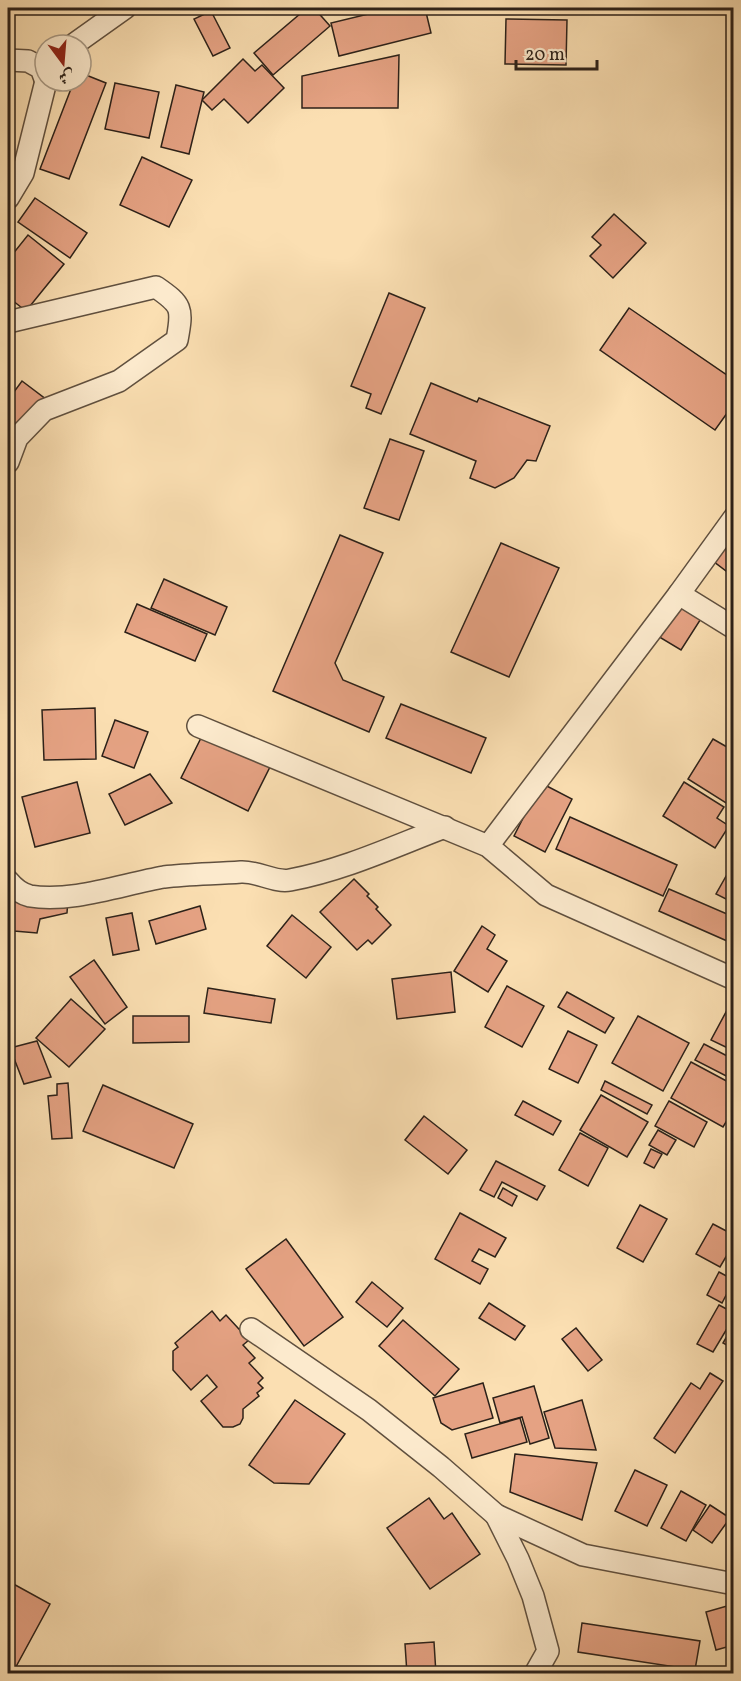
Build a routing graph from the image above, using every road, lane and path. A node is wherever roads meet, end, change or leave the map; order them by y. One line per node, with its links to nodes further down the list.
1 (125, 8): 2 (street)
2 (90, 33)
3 (8, 60): 4 (street)
4 (33, 65)
5 (40, 93): 6 (street)
6 (8, 198)
7 (8, 322): 8 (street)
8 (8, 462)
9 (734, 518): 10 (street)
10 (679, 594): 11 (street); 14 (street)
11 (734, 628)
12 (198, 726): 13 (street)
13 (445, 827): 14 (street); 15 (street)
14 (488, 846): 16 (street)
15 (8, 880)
16 (734, 979)
17 (251, 1329): 18 (street)
18 (496, 1515): 19 (street); 20 (street)
19 (734, 1584)
20 (535, 1674)

